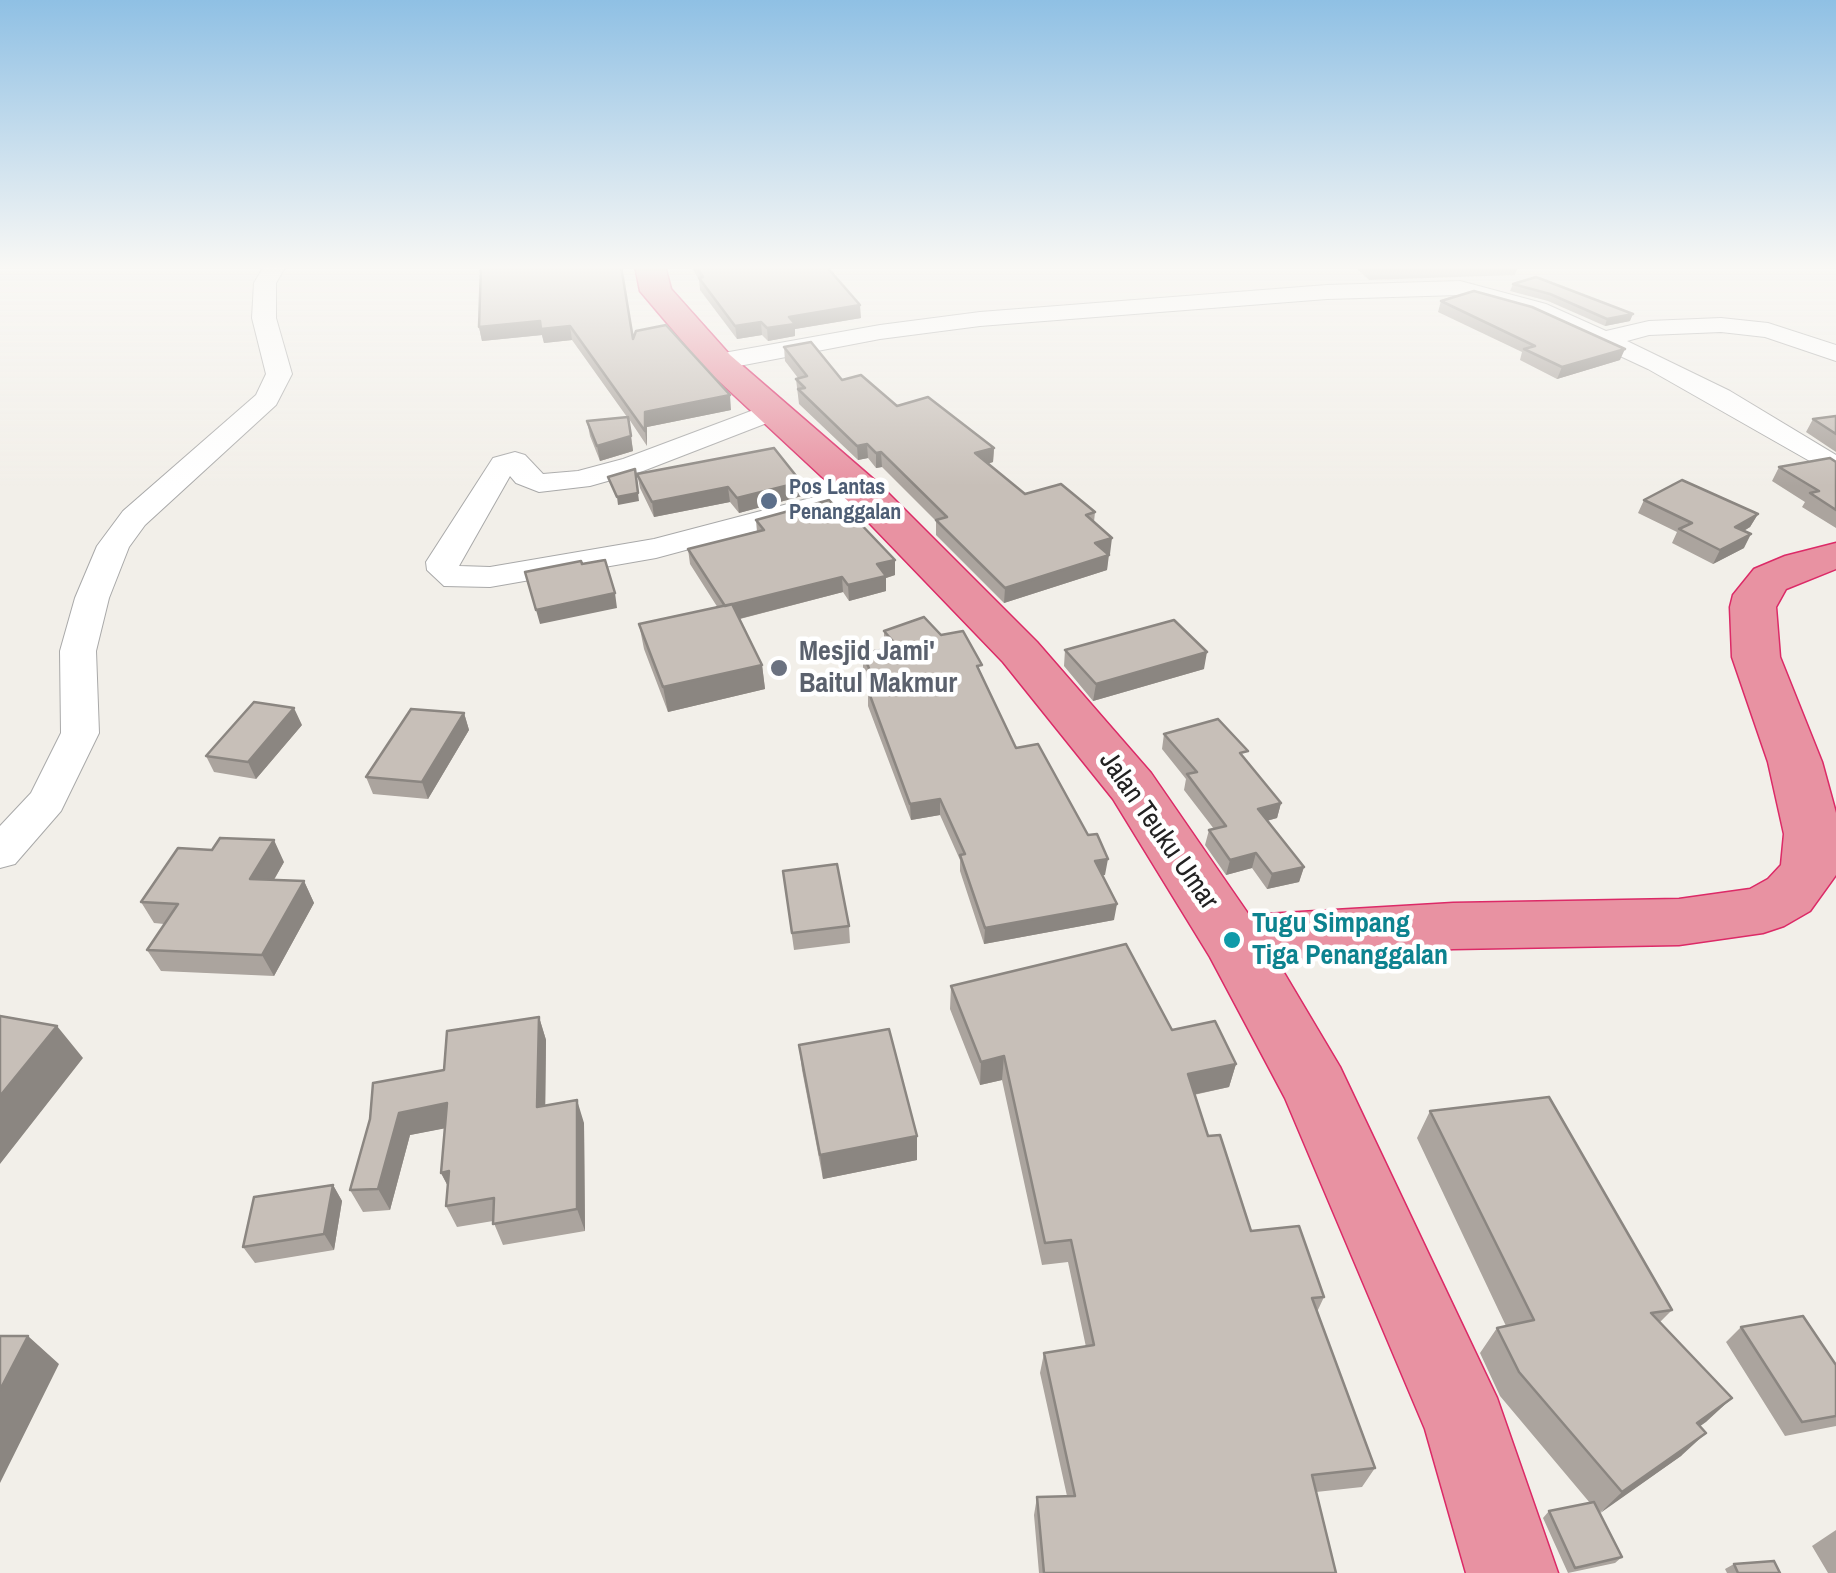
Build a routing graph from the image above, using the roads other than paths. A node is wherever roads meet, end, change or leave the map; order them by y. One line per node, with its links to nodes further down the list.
1 (270, 339): 12 (street)
2 (699, 339): 7 (highway, Jalan Teuku Umar)
3 (840, 339): 7 (street)
4 (1796, 339): 6 (street)
5 (1603, 340): 9 (street)
6 (1836, 353)
7 (718, 362): 8 (highway, Jalan Teuku Umar)
8 (774, 410): 10 (highway, Jalan Teuku Umar); 10 (street)
9 (1836, 467)
10 (864, 492): 13 (highway, Jalan Teuku Umar)
11 (1836, 556): 13 (highway)
12 (0, 854)
13 (1232, 940): 14 (highway, Jalan Teuku Umar)
14 (1512, 1573)

